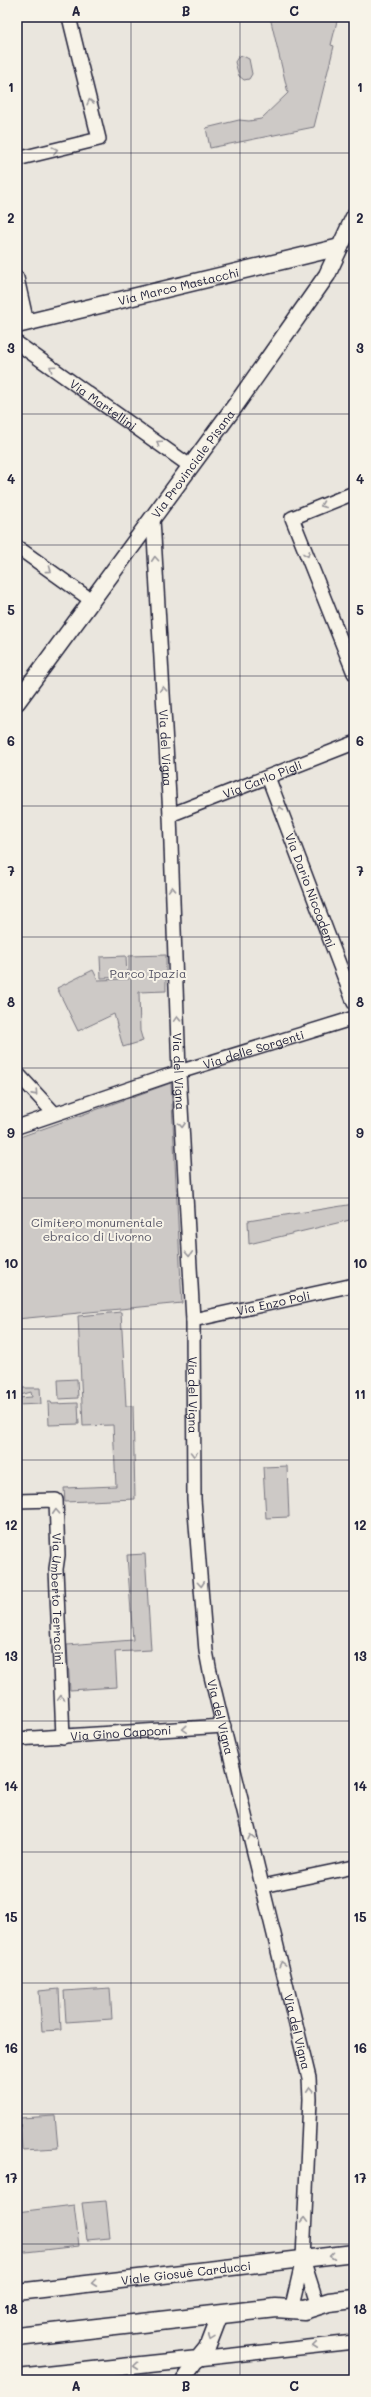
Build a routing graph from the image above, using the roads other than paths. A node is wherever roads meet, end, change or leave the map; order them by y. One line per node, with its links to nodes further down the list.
1 (68, 17): 2 (street, one-way to 1)
2 (17, 159)
3 (354, 217): 4 (street, Via Provinciale Pisana)
4 (340, 247): 6 (street, Via Marco Mastacchi); 8 (street, Via Provinciale Pisana)
5 (17, 278): 6 (street)
6 (22, 324)
7 (17, 343): 8 (street, Via Martellini, one-way to 7)
8 (190, 466): 10 (street, Via Provinciale Pisana)
9 (354, 493): 13 (street, one-way to 13)
10 (152, 519): 12 (street, Via Provinciale Pisana); 17 (street, Via del Vigna, one-way to 10)
11 (17, 547): 12 (street, one-way to 12)
12 (91, 600): 14 (street, Via Provinciale Pisana)
13 (354, 673)
14 (17, 702)
15 (354, 743): 16 (street, Via Carlo Pigli)
16 (268, 777): 17 (street, Via Carlo Pigli); 18 (street, Via Dario Niccodemi, one-way to 16)
17 (170, 815): 20 (street, Via del Vigna, one-way to 17)
18 (354, 1003)
19 (354, 1018): 20 (street, Via delle Sorgenti)
20 (179, 1072): 22 (street, Via delle Sorgenti); 25 (street, Via del Vigna, one-way to 25)
21 (17, 1073): 22 (street, one-way to 22)
22 (54, 1113): 23 (street, Via delle Sorgenti)
23 (17, 1127)
24 (354, 1285): 25 (street, Via Enzo Poli)
25 (193, 1320): 27 (street, Via del Vigna, one-way to 27)
26 (17, 1501): 28 (street, Via Umberto Terracini, one-way to 26)
27 (224, 1726): 28 (street, Via Gino Capponi, one-way to 28); 31 (street, Via del Vigna, one-way to 27)
28 (63, 1737): 29 (street, Via Gino Capponi)
29 (17, 1739)
30 (354, 1866): 31 (street)
31 (263, 1886): 33 (street, Via del Vigna, one-way to 31)
32 (354, 2253): 33 (street, Viale Giosuè Carducci, one-way to 33)
33 (303, 2259): 34 (street, Viale Giosuè Carducci, one-way to 34); 36 (street); 37 (street)
34 (17, 2292)
35 (354, 2298): 36 (main road)
36 (322, 2301): 37 (main road)
37 (285, 2305): 38 (main road)
38 (220, 2314): 39 (main road); 41 (street, one-way to 41)
39 (17, 2337)
40 (354, 2342): 41 (street, one-way to 41)
41 (198, 2359): 42 (street, one-way to 42); 43 (street)
42 (17, 2378)
43 (184, 2380)

